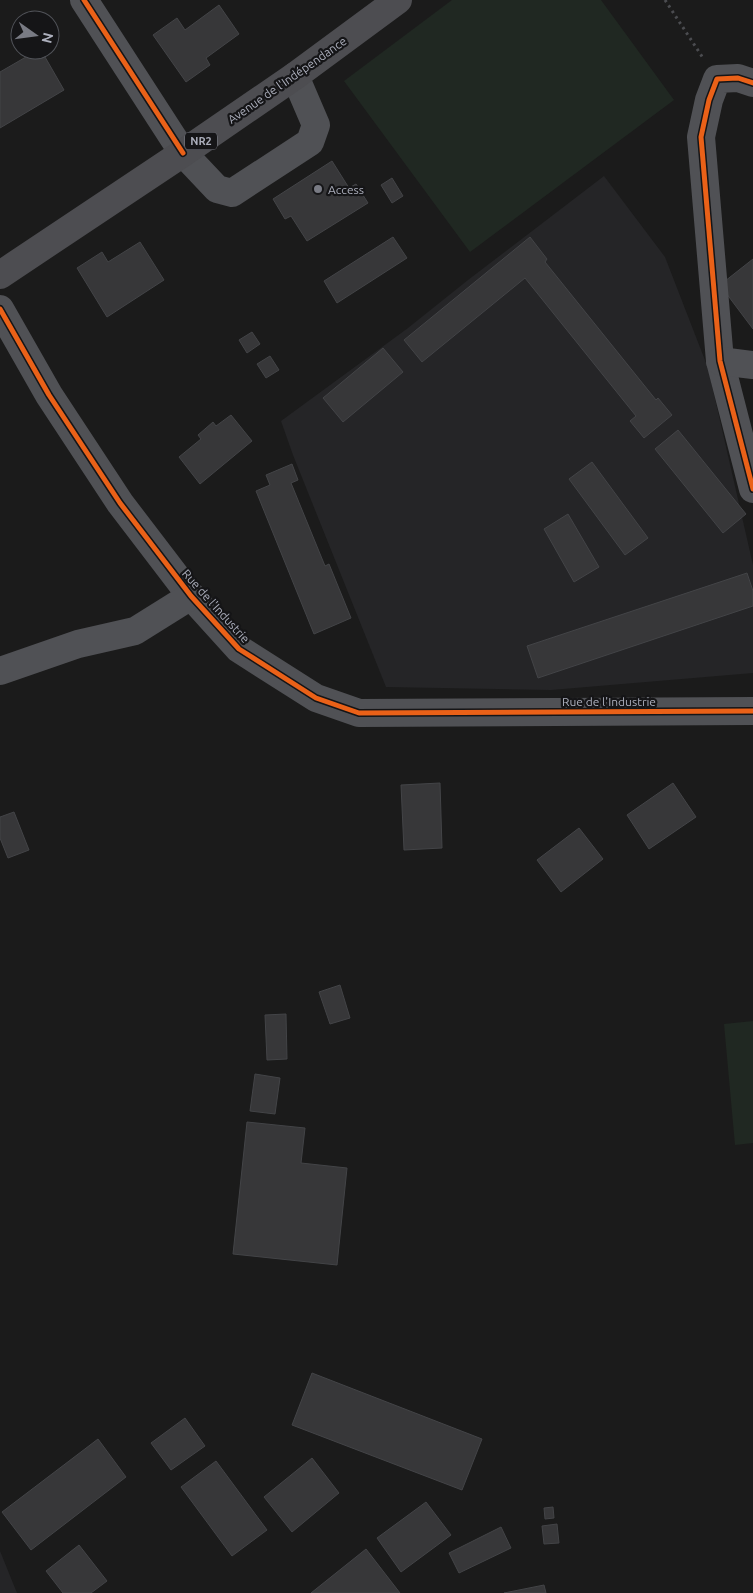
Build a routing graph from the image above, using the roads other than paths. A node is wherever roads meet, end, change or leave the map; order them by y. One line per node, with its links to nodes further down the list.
1 (84, 0): 5 (street)
2 (398, 0): 3 (highway, Avenue de l'Indépendance / NR2)
3 (295, 76): 5 (highway, Avenue de l'Indépendance / NR2); 5 (street)
4 (753, 83): 8 (street)
5 (183, 154): 6 (highway, Avenue de l'Indépendance / NR2)
6 (0, 275)
7 (0, 309): 11 (street, Rue de l'Industrie)
8 (720, 361): 9 (street); 10 (street)
9 (753, 365)
10 (753, 489)
11 (191, 596): 12 (street); 13 (street, Rue de l'Industrie)
12 (0, 671)
13 (753, 711)

